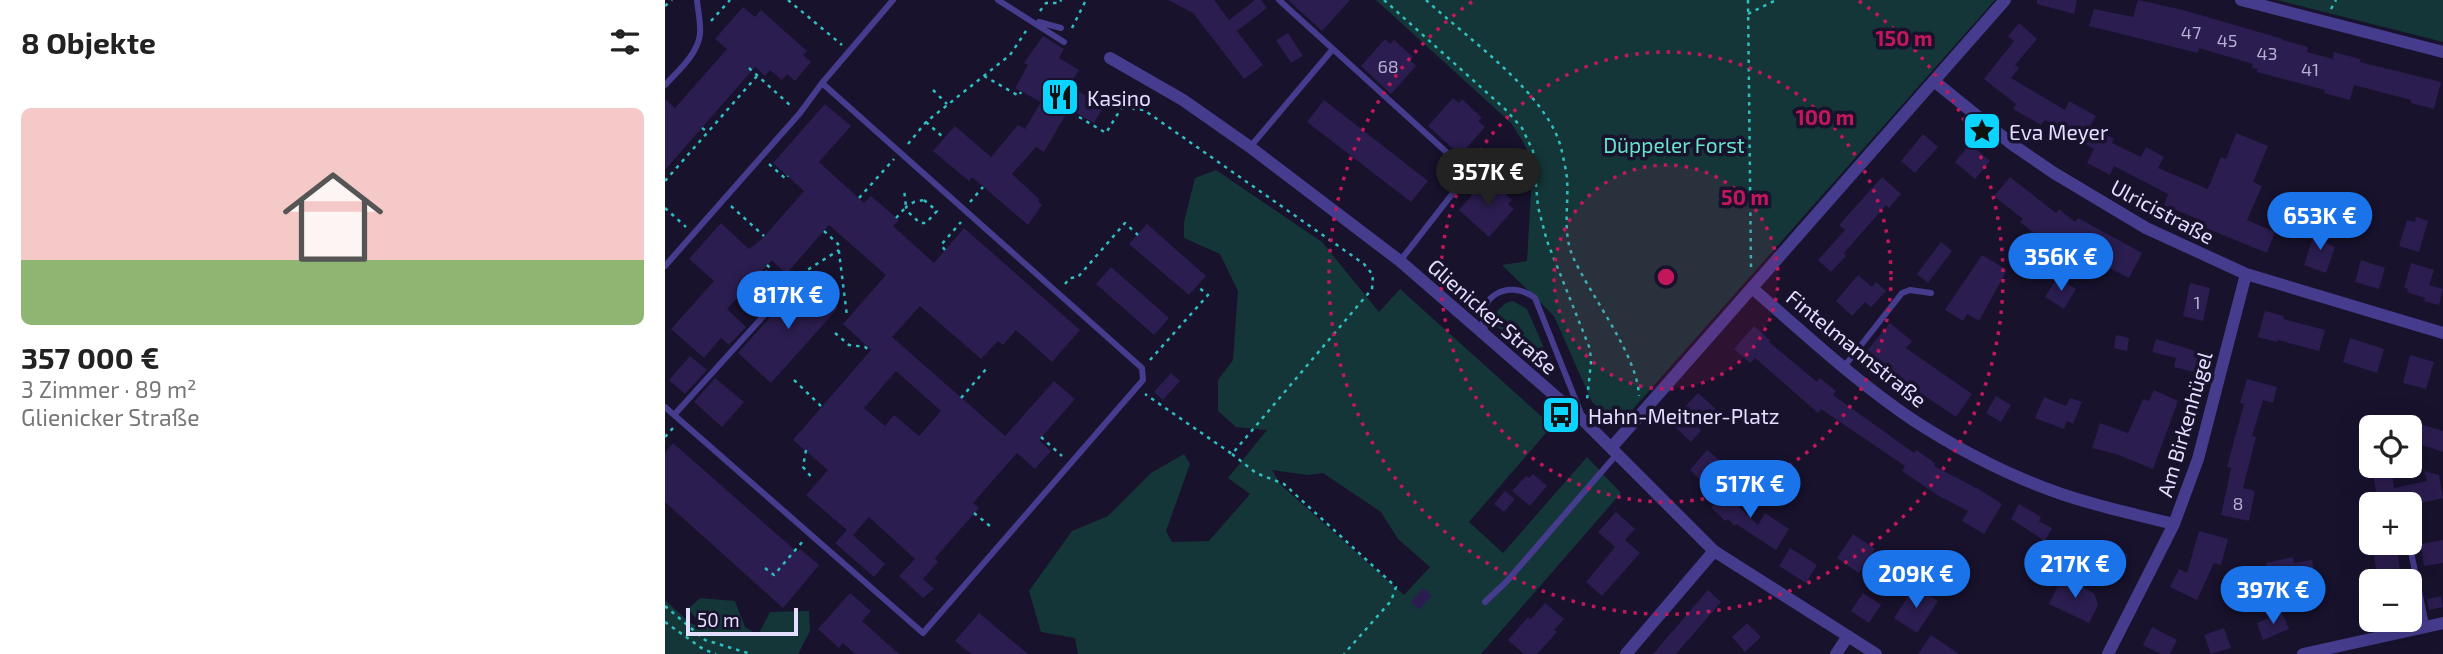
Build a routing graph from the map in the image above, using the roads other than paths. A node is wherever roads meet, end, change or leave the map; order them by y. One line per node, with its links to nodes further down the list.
1 (697, 0): 15 (lane)
2 (893, 0): 14 (lane)
3 (998, 0): 7 (lane)
4 (1279, 0): 10 (lane)
5 (2005, 0): 13 (street)
6 (2241, 0): 11 (street)
7 (1033, 21): 8 (lane); 9 (lane)
8 (1061, 28)
9 (1064, 42)
10 (1333, 49): 16 (lane); 17 (lane)
11 (2443, 52)
12 (1110, 58): 16 (street, Glienicker Straße)
13 (1934, 81): 19 (street, Ulricistraße); 20 (street)
14 (822, 83): 18 (lane); 27 (lane)
15 (665, 85)
16 (1250, 147): 17 (street, Glienicker Straße)
17 (1400, 261): 24 (street, Glienicker Straße)
18 (665, 265)
19 (2246, 274): 23 (street, Ulricistraße); 30 (street, Am Birkenhügel)
20 (1752, 288): 25 (street, Fintelmannstraße); 29 (street)
21 (787, 290): 27 (lane)
22 (1931, 293): 25 (lane)
23 (2443, 333)
24 (1489, 338): 28 (street, Glienicker Straße); 28 (lane)
25 (1843, 368): 30 (street, Fintelmannstraße)
26 (665, 407): 27 (lane)
27 (674, 415)
28 (1584, 421): 29 (street, Glienicker Straße)
29 (1614, 451): 31 (street, Glienicker Straße); 33 (lane)
30 (2174, 524): 40 (street, Am Birkenhügel)
31 (1714, 551): 36 (street, Glienicker Straße); 37 (street)
32 (2412, 555): 35 (lane)
33 (1485, 602)
34 (2443, 623): 35 (street)
35 (2426, 625): 41 (street)
36 (1848, 636): 38 (street); 39 (street, Glienicker Straße)
37 (1626, 654)
38 (1836, 654)
39 (1876, 654)
40 (2108, 654)
41 (2303, 654)

